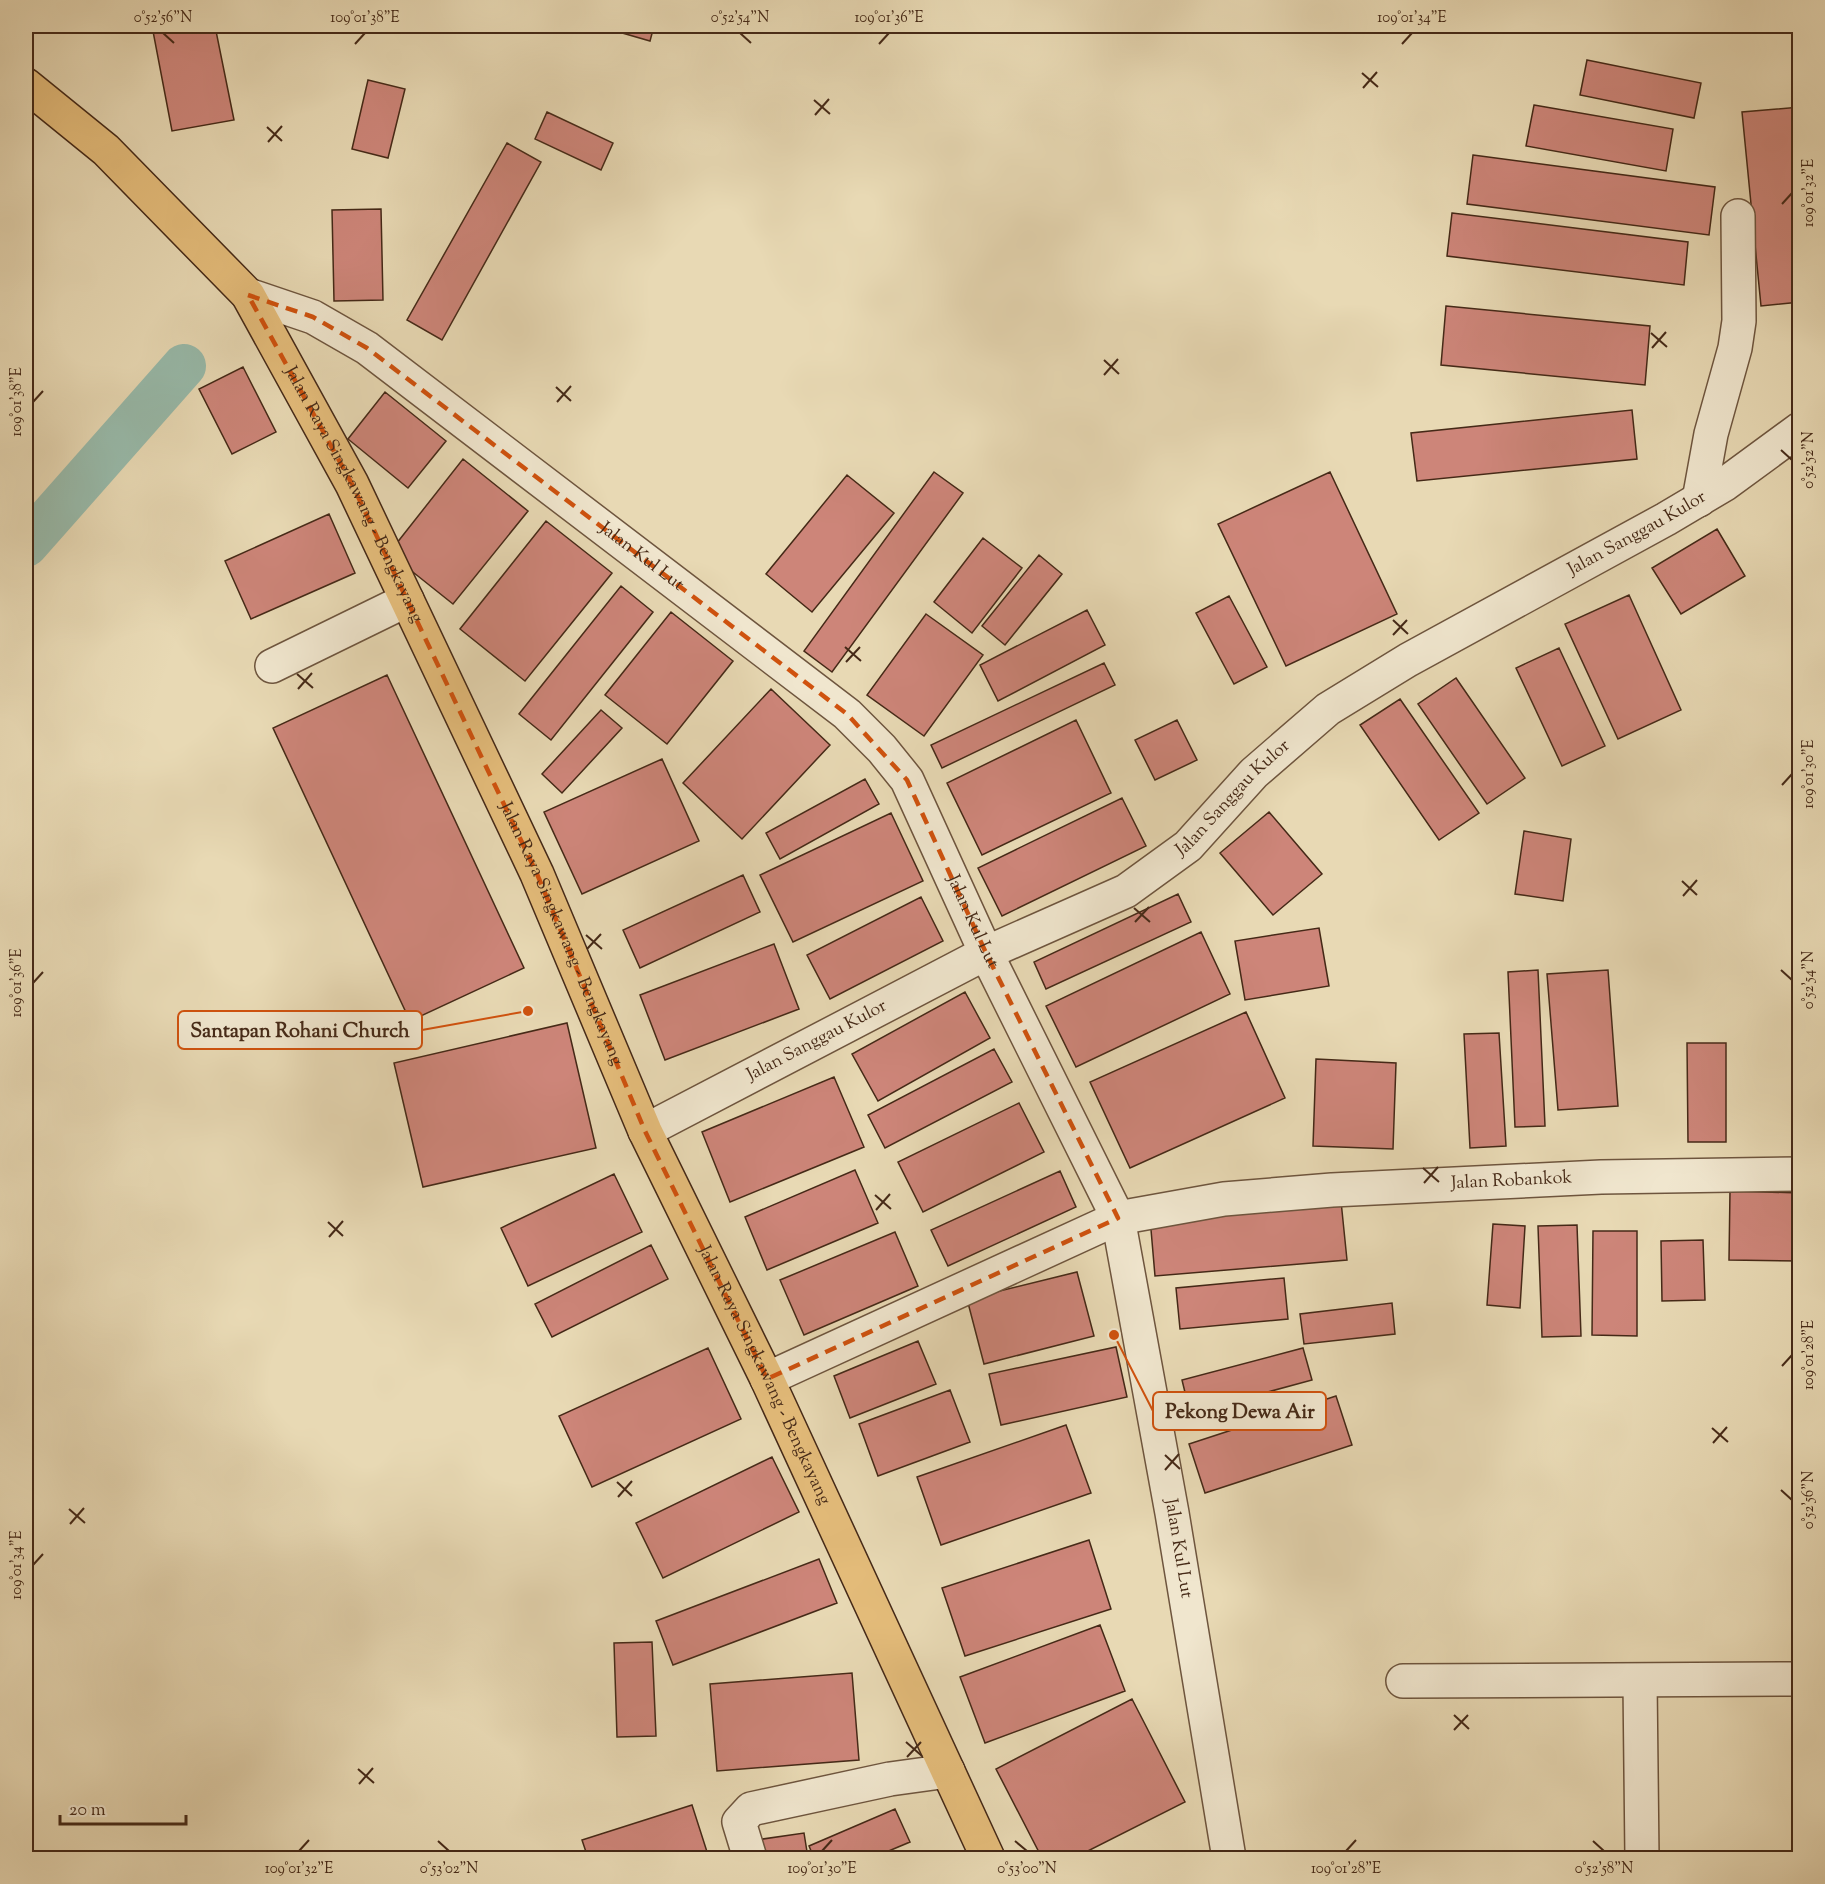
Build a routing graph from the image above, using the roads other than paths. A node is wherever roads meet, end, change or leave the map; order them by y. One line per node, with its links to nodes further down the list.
1 (26, 85): 3 (main road, Jalan Raya Singkawang - Bengkayang)
2 (1738, 216): 5 (street)
3 (248, 295): 6 (main road, Jalan Raya Singkawang - Bengkayang); 8 (street, Jalan Kul Lut)
4 (1800, 429): 5 (street, Jalan Sanggau Kulor)
5 (1699, 500): 8 (street, Jalan Sanggau Kulor)
6 (407, 600): 7 (street); 9 (main road, Jalan Raya Singkawang - Bengkayang)
7 (272, 666)
8 (986, 953): 9 (street, Jalan Sanggau Kulor); 11 (street, Jalan Kul Lut)
9 (645, 1131): 12 (main road, Jalan Raya Singkawang - Bengkayang)
10 (1800, 1174): 11 (street, Jalan Robankok)
11 (1118, 1218): 12 (street, Jalan Robankok); 19 (street, Jalan Kul Lut)
12 (767, 1379): 16 (main road, Jalan Raya Singkawang - Bengkayang)
13 (1800, 1679): 15 (street)
14 (1403, 1681): 15 (street)
15 (1640, 1681): 20 (street)
16 (948, 1771): 17 (street); 18 (main road, Jalan Raya Singkawang - Bengkayang)
17 (750, 1858)
18 (988, 1858)
19 (1228, 1858)
20 (1642, 1858)

